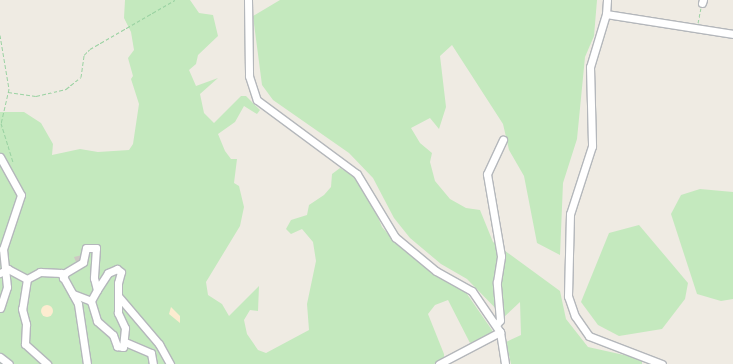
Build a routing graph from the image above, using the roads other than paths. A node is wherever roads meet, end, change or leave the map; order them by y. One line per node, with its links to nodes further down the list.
1 (248, 0): 16 (street)
2 (607, 0): 3 (street)
3 (606, 14): 4 (street); 27 (street)
4 (733, 34)
5 (503, 139): 16 (street)
6 (0, 157): 7 (street)
7 (8, 269): 8 (street); 10 (street); 15 (street)
8 (0, 273)
9 (64, 278): 10 (street); 11 (street); 12 (street)
10 (27, 279): 21 (street)
11 (97, 290): 13 (street); 14 (street)
12 (73, 294): 14 (street); 22 (street)
13 (119, 297): 18 (street); 24 (street)
14 (91, 301): 18 (street)
15 (0, 308)
16 (496, 325): 17 (street)
17 (500, 332): 25 (street); 26 (street)
18 (125, 342): 23 (street)
19 (0, 357): 20 (street)
20 (10, 364)
21 (47, 364)
22 (87, 364)
23 (153, 364)
24 (170, 364)
25 (439, 364)
26 (505, 364)
27 (662, 364)

